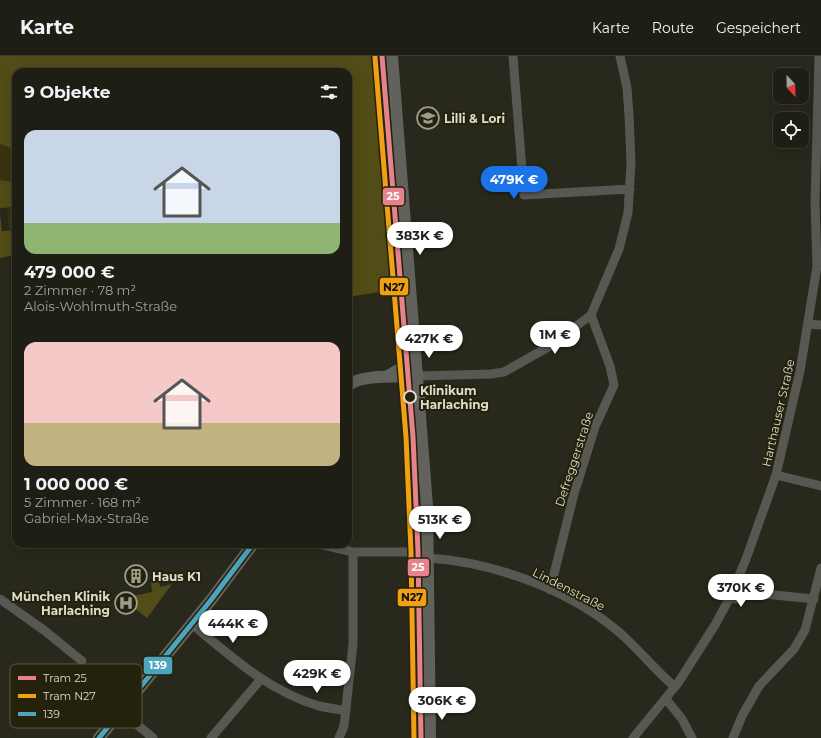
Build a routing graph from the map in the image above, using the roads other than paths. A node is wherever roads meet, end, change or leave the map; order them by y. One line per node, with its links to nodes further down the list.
1 (392, 56): 10 (main road)
2 (513, 56): 6 (street)
3 (620, 56): 6 (street)
4 (820, 56): 5 (street, Harthauser Straße)
5 (819, 163): 8 (street, Harthauser Straße)
6 (630, 189): 7 (street)
7 (591, 315): 11 (street); 24 (street, Defreggerstraße)
8 (808, 324): 9 (street); 14 (street, Harthauser Straße)
9 (821, 326)
10 (415, 343): 11 (main road); 12 (main road)
11 (418, 376): 12 (main road); 20 (main road)
12 (385, 377): 13 (main road)
13 (352, 383)
14 (776, 475): 15 (street); 22 (street, Harthauser Straße)
15 (821, 486)
16 (250, 548): 29 (main road)
17 (336, 548): 18 (street)
18 (353, 552): 19 (street); 35 (street)
19 (409, 552)
20 (428, 558): 24 (street, Lindenstraße); 42 (main road)
21 (821, 568): 23 (street)
22 (738, 579): 25 (street); 26 (street, Harthauser Straße)
23 (819, 587): 28 (street)
24 (550, 590): 33 (street, Lindenstraße)
25 (754, 593): 26 (street); 28 (street)
26 (730, 597): 33 (street, Harthauser Straße)
27 (0, 599): 30 (street)
28 (814, 599): 45 (street)
29 (192, 624): 31 (street); 32 (main road)
30 (82, 661)
31 (262, 679): 35 (street); 40 (street)
32 (142, 685)
33 (675, 687): 34 (street, Harthauser Straße)
34 (666, 699): 43 (street, Harthauser Straße); 44 (street)
35 (346, 711): 41 (street)
36 (107, 728): 38 (main road)
37 (141, 728): 39 (street)
38 (99, 738)
39 (152, 738)
40 (211, 738)
41 (339, 738)
42 (430, 738)
43 (633, 738)
44 (692, 738)
45 (733, 738)

